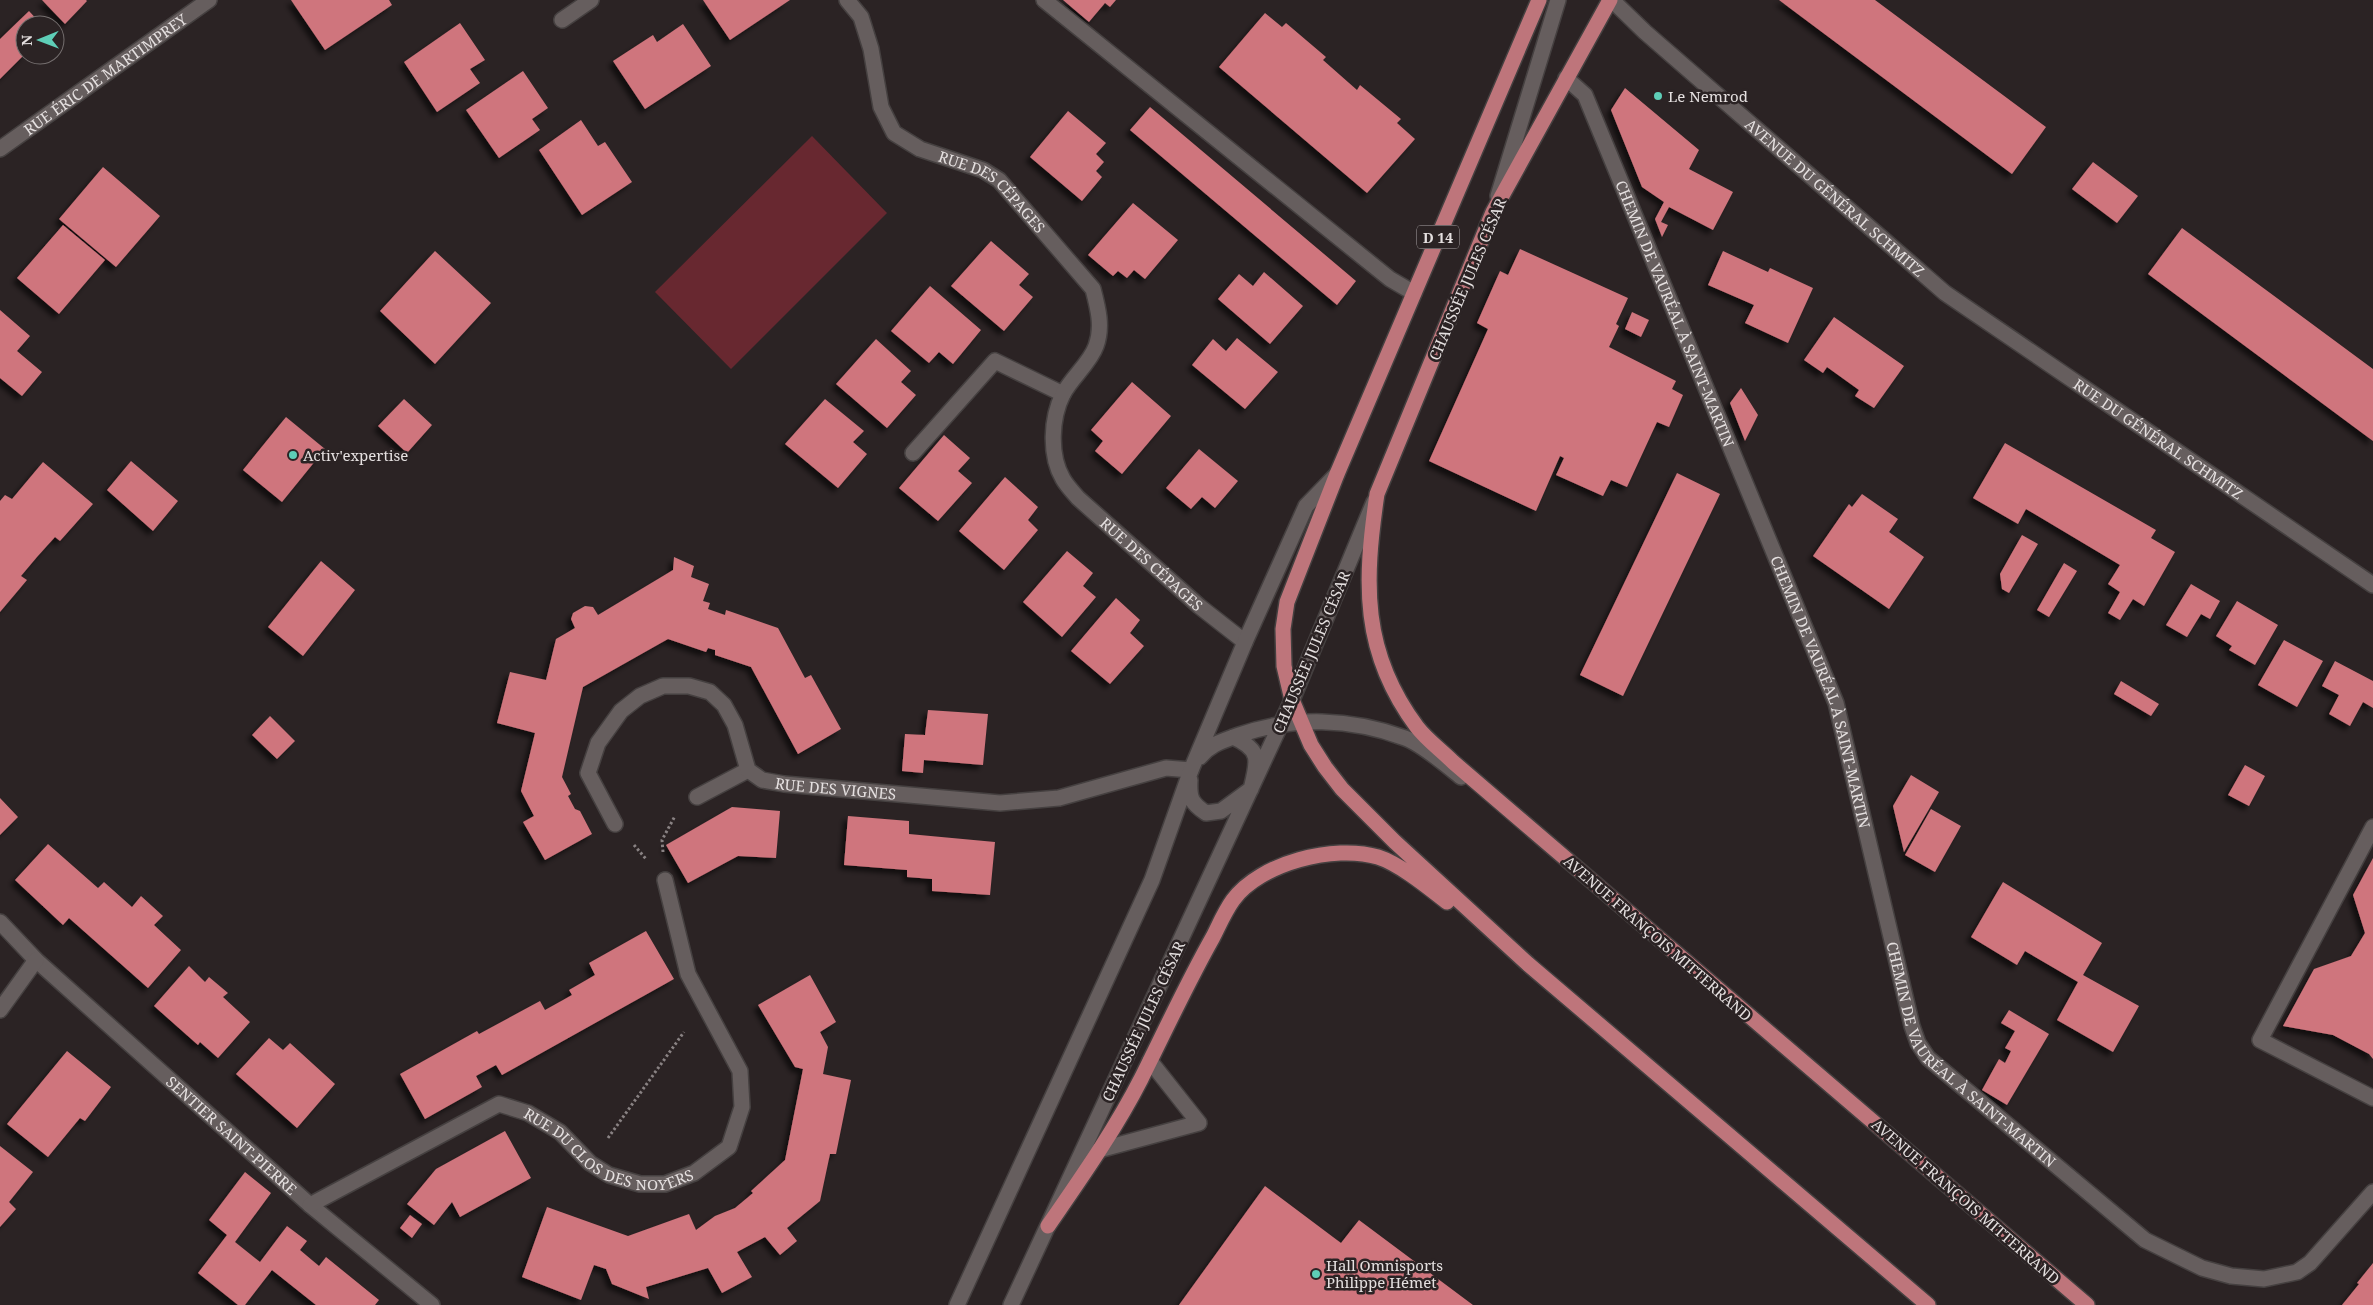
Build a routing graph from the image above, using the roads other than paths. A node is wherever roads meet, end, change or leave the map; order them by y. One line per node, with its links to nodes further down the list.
1 (209, 0): 10 (street, RUE ÉRIC DE MARTIMPREY)
2 (591, 0): 8 (street)
3 (848, 0): 14 (street, RUE DES CÉPAGES)
4 (1044, 0): 12 (street)
5 (1539, 0): 12 (main road, D 14)
6 (1558, 0): 11 (street)
7 (1611, 0): 9 (main road, CHAUSSÉE JULES CÉSAR / D 14); 13 (street, AVENUE DU GÉNÉRAL SCHMITZ)
8 (562, 20)
9 (1566, 78): 11 (main road, CHAUSSÉE JULES CÉSAR / D 14); 39 (street, CHEMIN DE VAURÉAL À SAINT-MARTIN)
10 (0, 148)
11 (1493, 212): 17 (main road, CHAUSSÉE JULES CÉSAR / D 14)
12 (1414, 293): 16 (main road, D 14)
13 (1945, 293): 18 (street, RUE DU GÉNÉRAL SCHMITZ)
14 (1063, 394): 15 (street); 19 (street, RUE DES CÉPAGES)
15 (913, 453)
16 (1338, 474): 19 (street, D 14); 20 (main road)
17 (1377, 494): 20 (street, CHAUSSÉE JULES CÉSAR / D 14); 30 (main road, AVENUE FRANÇOIS MITTERRAND)
18 (2373, 585)
19 (1245, 642): 25 (street, D 14)
20 (1292, 700): 21 (main road); 22 (street, CHAUSSÉE JULES CÉSAR / D 14)
21 (1300, 722): 22 (street); 30 (street); 34 (main road)
22 (1280, 725): 23 (street); 26 (street, CHAUSSÉE JULES CÉSAR / D 14)
23 (1232, 737): 25 (street); 26 (street)
24 (748, 770): 25 (street, RUE DES VIGNES); 27 (street); 28 (street)
25 (1191, 770): 26 (street); 43 (street, D 14)
26 (1251, 789): 41 (street, CHAUSSÉE JULES CÉSAR / D 14)
27 (697, 797)
28 (615, 824)
29 (2373, 828): 37 (street)
30 (1588, 878): 46 (main road, AVENUE FRANÇOIS MITTERRAND)
31 (665, 880): 40 (street, RUE DU CLOS DES NOYERS)
32 (0, 922): 33 (street, SENTIER SAINT-PIERRE)
33 (36, 960): 35 (street); 40 (street, SENTIER SAINT-PIERRE)
34 (1528, 964): 36 (main road); 45 (main road)
35 (0, 1010)
36 (1150, 1061): 38 (main road); 38 (street)
37 (2373, 1098)
38 (1099, 1150): 41 (main road)
39 (2373, 1192)
40 (310, 1205): 42 (street, SENTIER SAINT-PIERRE)
41 (1048, 1226): 44 (street, CHAUSSÉE JULES CÉSAR / D 14)
42 (432, 1305)
43 (957, 1305)
44 (1011, 1305)
45 (1928, 1305)
46 (2087, 1305)

